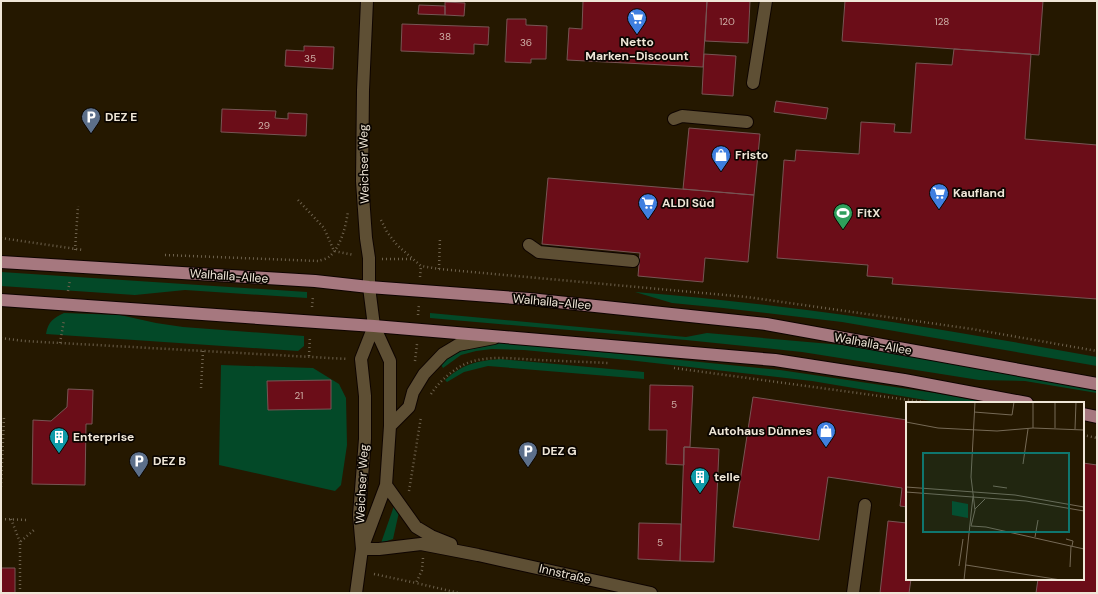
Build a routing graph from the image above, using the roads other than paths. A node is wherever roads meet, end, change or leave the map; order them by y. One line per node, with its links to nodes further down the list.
1 (367, 1): 9 (street, Weichser Weg)
2 (766, 1): 3 (street)
3 (753, 83)
4 (674, 119): 5 (street)
5 (746, 122)
6 (529, 245): 7 (street)
7 (633, 261)
8 (1, 262): 9 (main road, Walhalla-Allee)
9 (369, 288): 11 (street, Weichser Weg); 13 (main road, Walhalla-Allee)
10 (1, 300): 11 (main road)
11 (374, 326): 12 (main road); 17 (street, Weichser Weg); 20 (street, Weichser Weg)
12 (500, 337): 14 (main road); 17 (street)
13 (1097, 384)
14 (1022, 402)
15 (1084, 414): 16 (main road)
16 (1097, 417)
17 (390, 426): 18 (street, Weichser Weg)
18 (386, 484): 20 (street, Weichser Weg); 21 (street, Innstraße)
19 (865, 506): 24 (street)
20 (362, 549): 21 (street, Innstraße); 22 (street, Weichser Weg)
21 (478, 554): 23 (street, Innstraße)
22 (356, 593)
23 (651, 593)
24 (853, 593)

